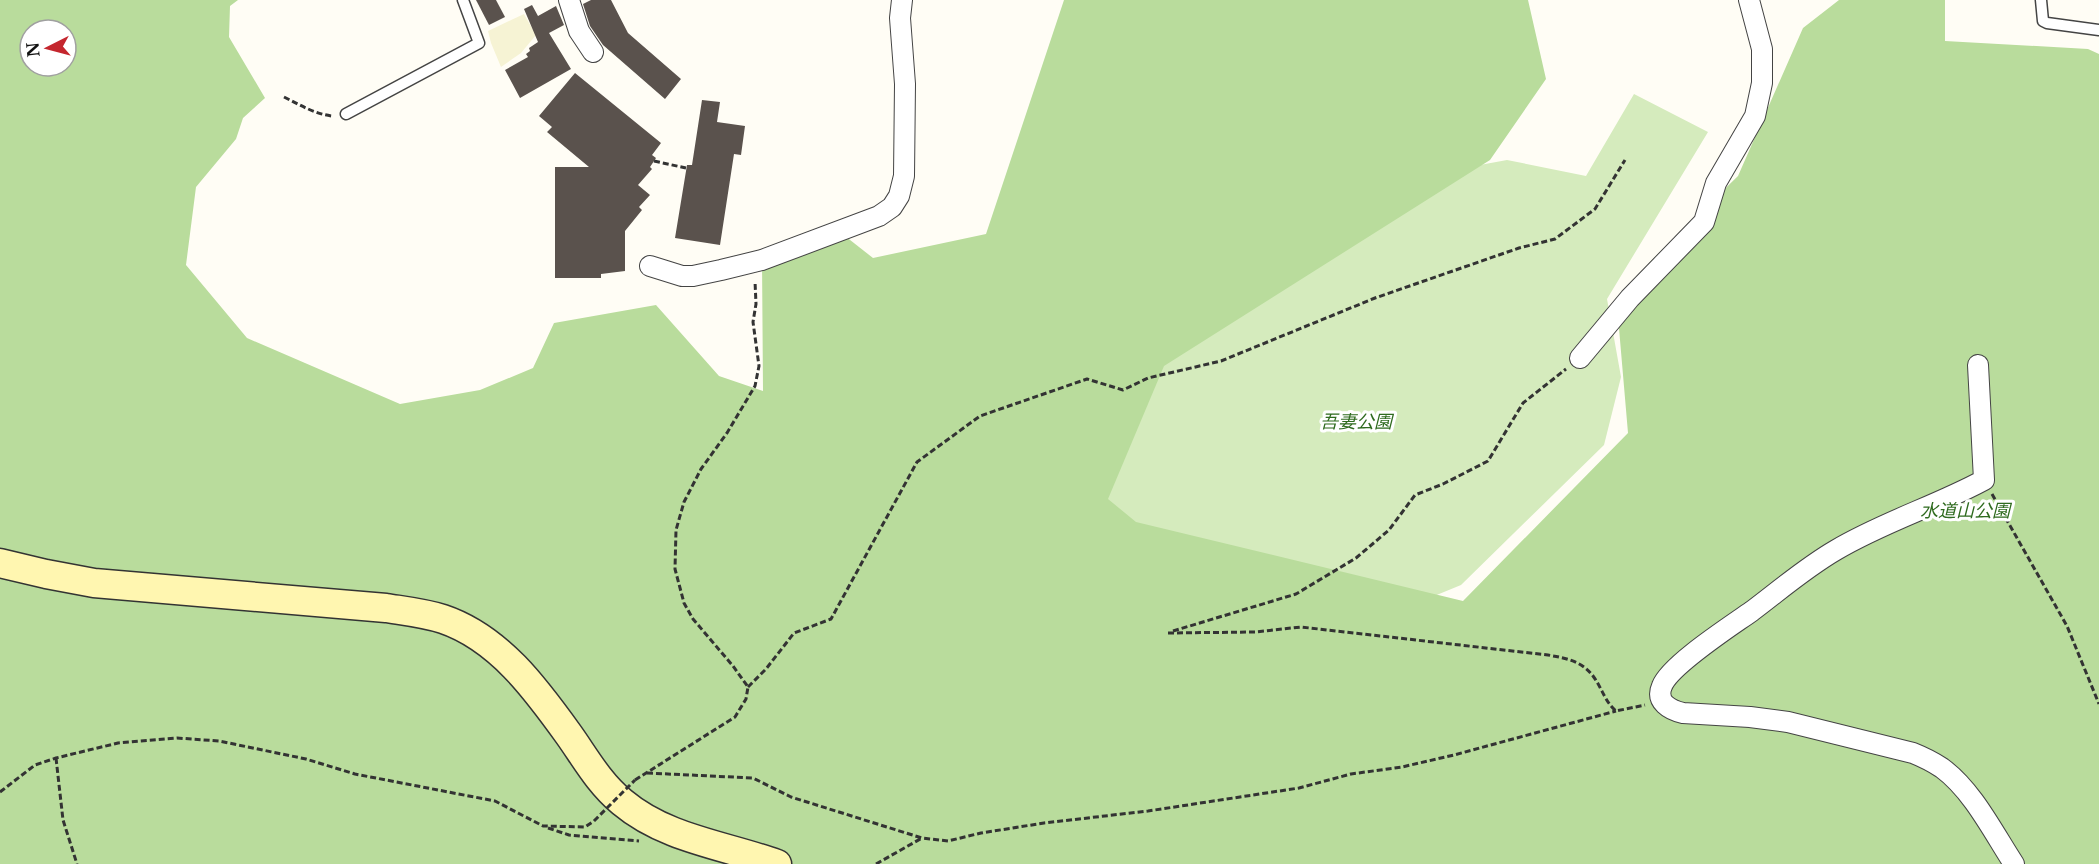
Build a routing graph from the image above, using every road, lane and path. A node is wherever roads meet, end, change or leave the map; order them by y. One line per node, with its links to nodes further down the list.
1 (463, 0): 9 (lane)
2 (569, 0): 7 (street)
3 (902, 0): 13 (street)
4 (1749, 0): 15 (street)
5 (2041, 0): 6 (lane)
6 (2098, 30)
7 (593, 52)
8 (284, 98): 9 (path)
9 (346, 114)
10 (1625, 160): 19 (path)
11 (654, 161): 12 (path)
12 (686, 168)
13 (754, 261): 14 (street); 19 (path)
14 (650, 266)
15 (1580, 358): 22 (path)
16 (1978, 365): 17 (street)
17 (1984, 480): 20 (street); 21 (path)
18 (0, 563): 27 (street)
19 (748, 687): 24 (path)
20 (1660, 698): 22 (path); 32 (street)
21 (2099, 704)
22 (1616, 711): 28 (path)
23 (56, 758): 25 (path); 26 (path); 29 (path)
24 (647, 773): 26 (path, bridge); 28 (path)
25 (0, 792)
26 (543, 826): 27 (path)
27 (668, 829): 30 (street)
28 (922, 838): 31 (path)
29 (77, 864)
30 (777, 864)
31 (876, 864)
32 (2014, 864)

